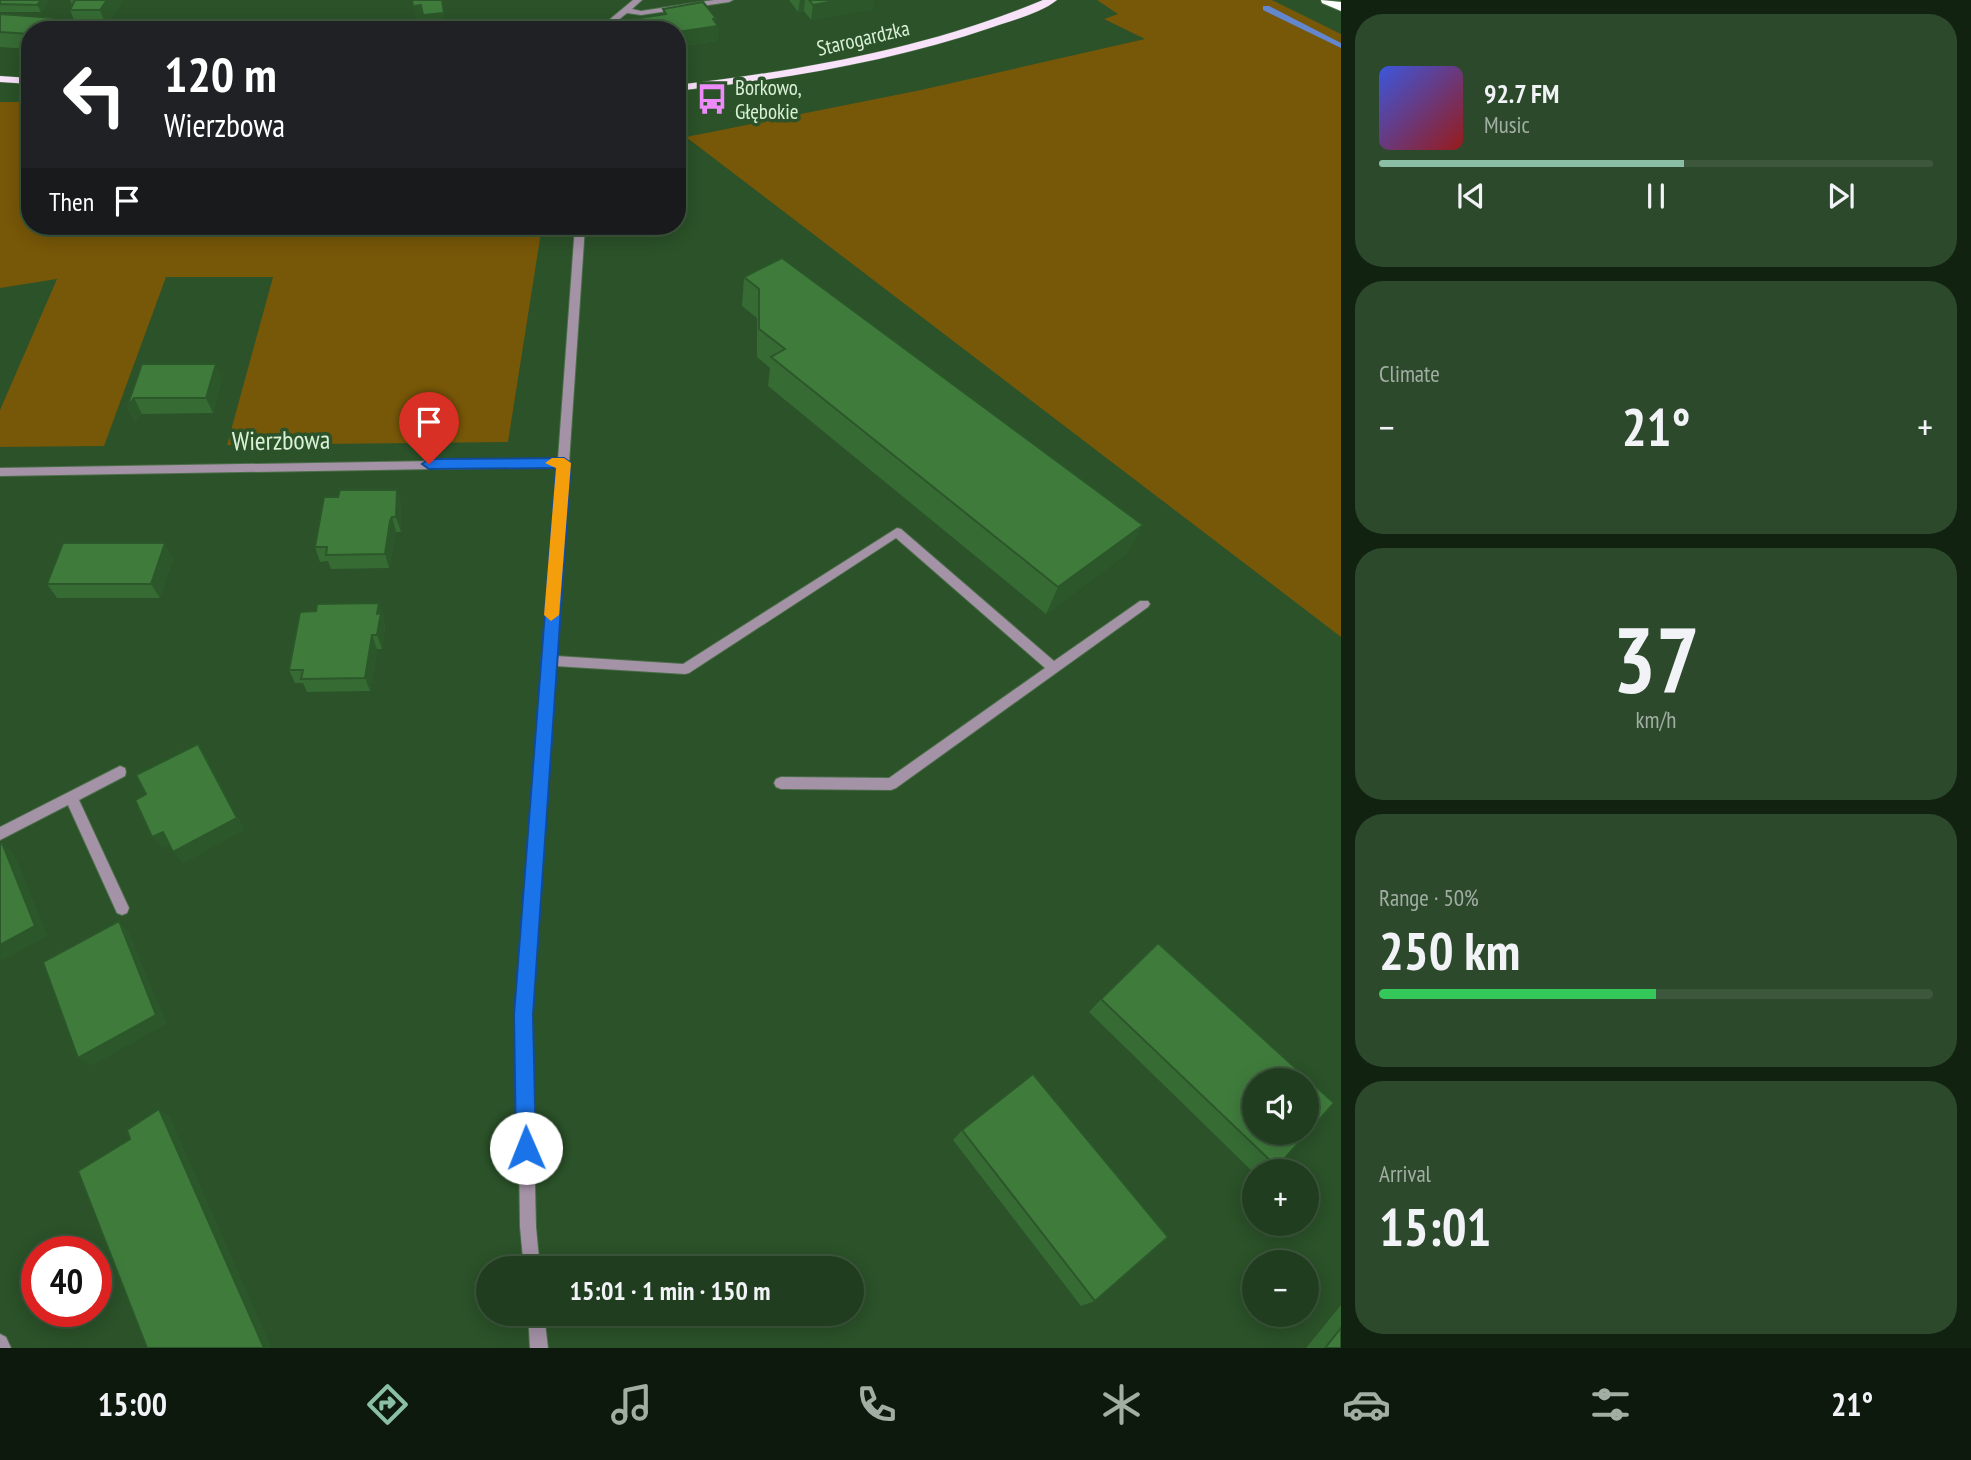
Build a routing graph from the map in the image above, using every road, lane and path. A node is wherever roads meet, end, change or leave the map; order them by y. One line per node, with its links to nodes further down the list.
1 (638, 0): 6 (lane)
2 (729, 0): 6 (street)
3 (1052, 0): 10 (main road, Starogardzka)
4 (1327, 0): 5 (highway)
5 (1341, 7)
6 (626, 9): 7 (lane)
7 (612, 21)
8 (0, 79): 9 (main road)
9 (21, 80)
10 (686, 87)
11 (579, 235): 12 (street)
12 (564, 463): 13 (street, Wierzbowa); 15 (street)
13 (0, 472)
14 (1144, 604): 16 (street)
15 (547, 661): 16 (street); 22 (street)
16 (1055, 668): 18 (street)
17 (120, 772): 19 (street)
18 (780, 783)
19 (71, 797): 20 (street); 21 (street)
20 (0, 834)
21 (122, 908)
22 (531, 1256)
23 (537, 1326): 24 (street)
24 (539, 1348)

